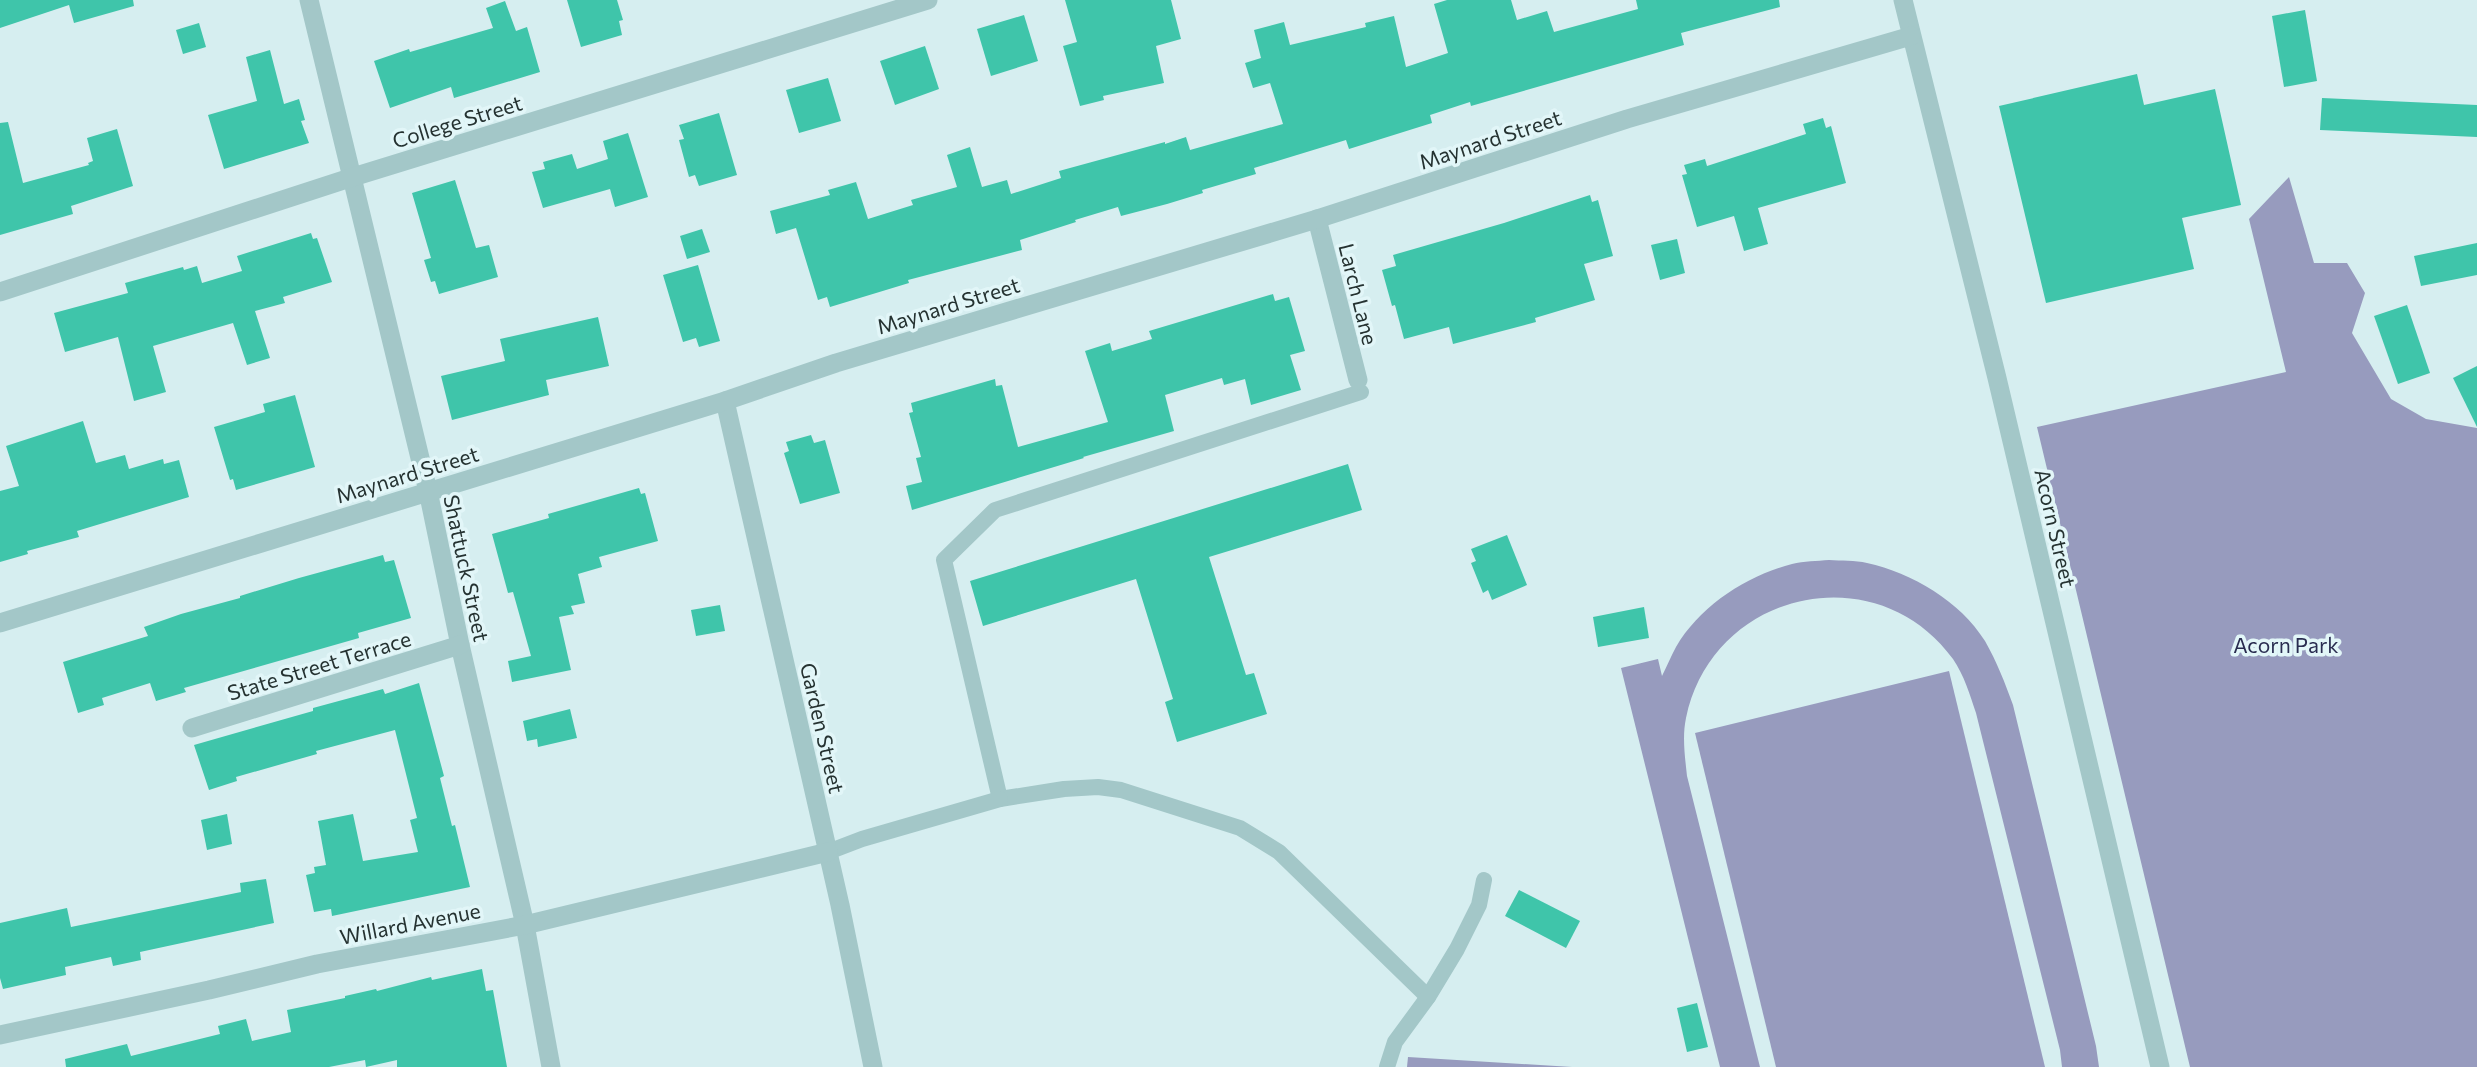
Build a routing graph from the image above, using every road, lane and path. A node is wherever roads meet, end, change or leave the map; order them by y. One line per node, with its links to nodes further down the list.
1 (309, 0): 5 (street, Shattuck Street)
2 (928, 0): 5 (street, College Street)
3 (1903, 0): 4 (street, Acorn Street)
4 (1911, 36): 6 (street, Maynard Street); 23 (street, Acorn Street)
5 (353, 177): 7 (street, College Street); 10 (street, Shattuck Street)
6 (1317, 219): 8 (street, Larch Lane); 9 (street, Maynard Street)
7 (0, 292)
8 (1360, 386): 14 (lane)
9 (725, 401): 10 (street, Maynard Street); 15 (street, Garden Street)
10 (428, 491): 11 (street, Maynard Street); 12 (street, Shattuck Street)
11 (0, 623)
12 (460, 645): 13 (street, State Street Terrace); 17 (street, Shattuck Street)
13 (192, 728)
14 (1000, 799): 15 (lane); 18 (lane)
15 (828, 852): 17 (street, Willard Avenue); 21 (street, Garden Street)
16 (1484, 880): 18 (lane)
17 (525, 925): 19 (street, Willard Avenue); 20 (street, Shattuck Street)
18 (1428, 997): 22 (lane)
19 (0, 1035)
20 (551, 1067)
21 (873, 1067)
22 (1387, 1067)
23 (2160, 1067)

